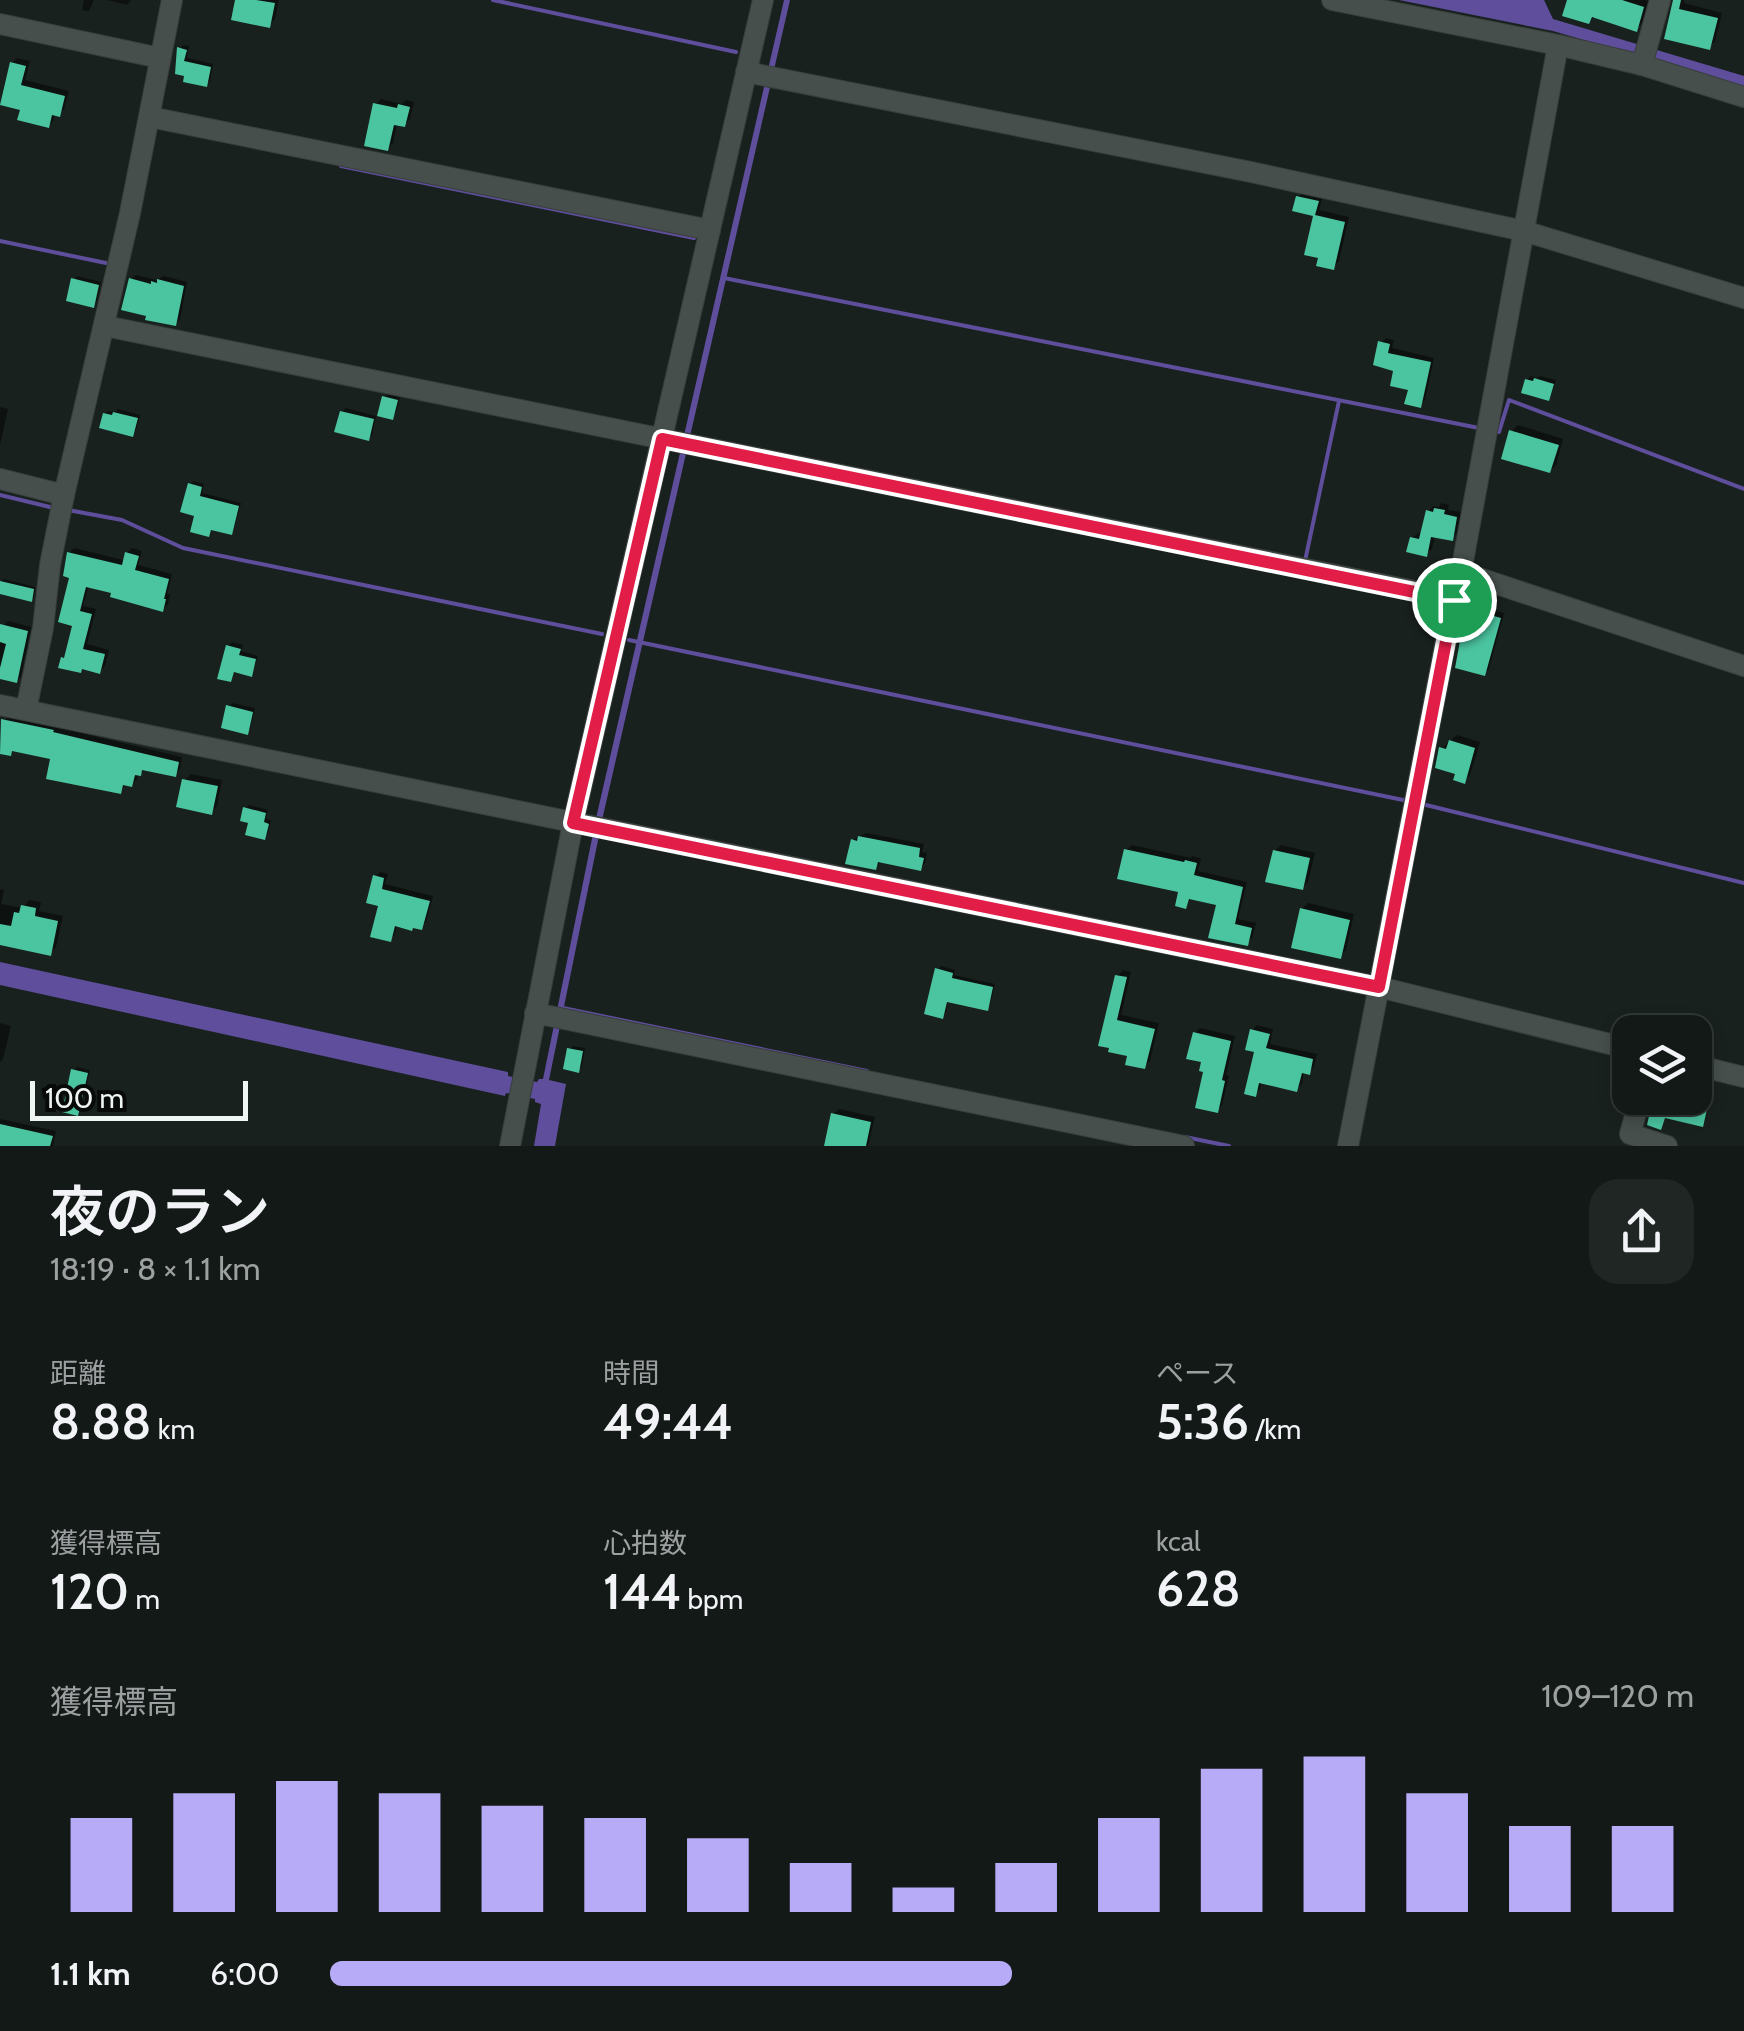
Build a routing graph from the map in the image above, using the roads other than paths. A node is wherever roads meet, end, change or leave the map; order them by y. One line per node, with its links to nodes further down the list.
1 (172, 0): 8 (street)
2 (763, 0): 9 (street)
3 (1332, 0): 6 (street)
4 (1660, 0): 7 (street)
5 (0, 24): 8 (street)
6 (1558, 45): 7 (street); 13 (street)
7 (1644, 57): 10 (street)
8 (160, 58): 11 (street)
9 (762, 75): 12 (street); 13 (street)
10 (1744, 96)
11 (150, 118): 12 (street); 15 (street)
12 (710, 230): 16 (street)
13 (1524, 231): 14 (street); 19 (street)
14 (1744, 298)
15 (105, 326): 16 (street); 18 (street)
16 (677, 442): 20 (street); 24 (street)
17 (0, 480): 18 (street)
18 (62, 504): 23 (street)
19 (1462, 572): 20 (street); 21 (street)
20 (1454, 600): 25 (street)
21 (1744, 666)
22 (0, 705): 23 (street)
23 (26, 710): 24 (street)
24 (589, 826): 25 (street); 26 (street)
25 (1379, 987): 27 (street); 33 (street)
26 (551, 1016): 31 (street); 32 (street)
27 (1612, 1045)
28 (1712, 1069): 29 (street)
29 (1744, 1077)
30 (1635, 1115): 34 (street)
31 (510, 1146)
32 (1184, 1146)
33 (1348, 1146)
34 (1666, 1146)

